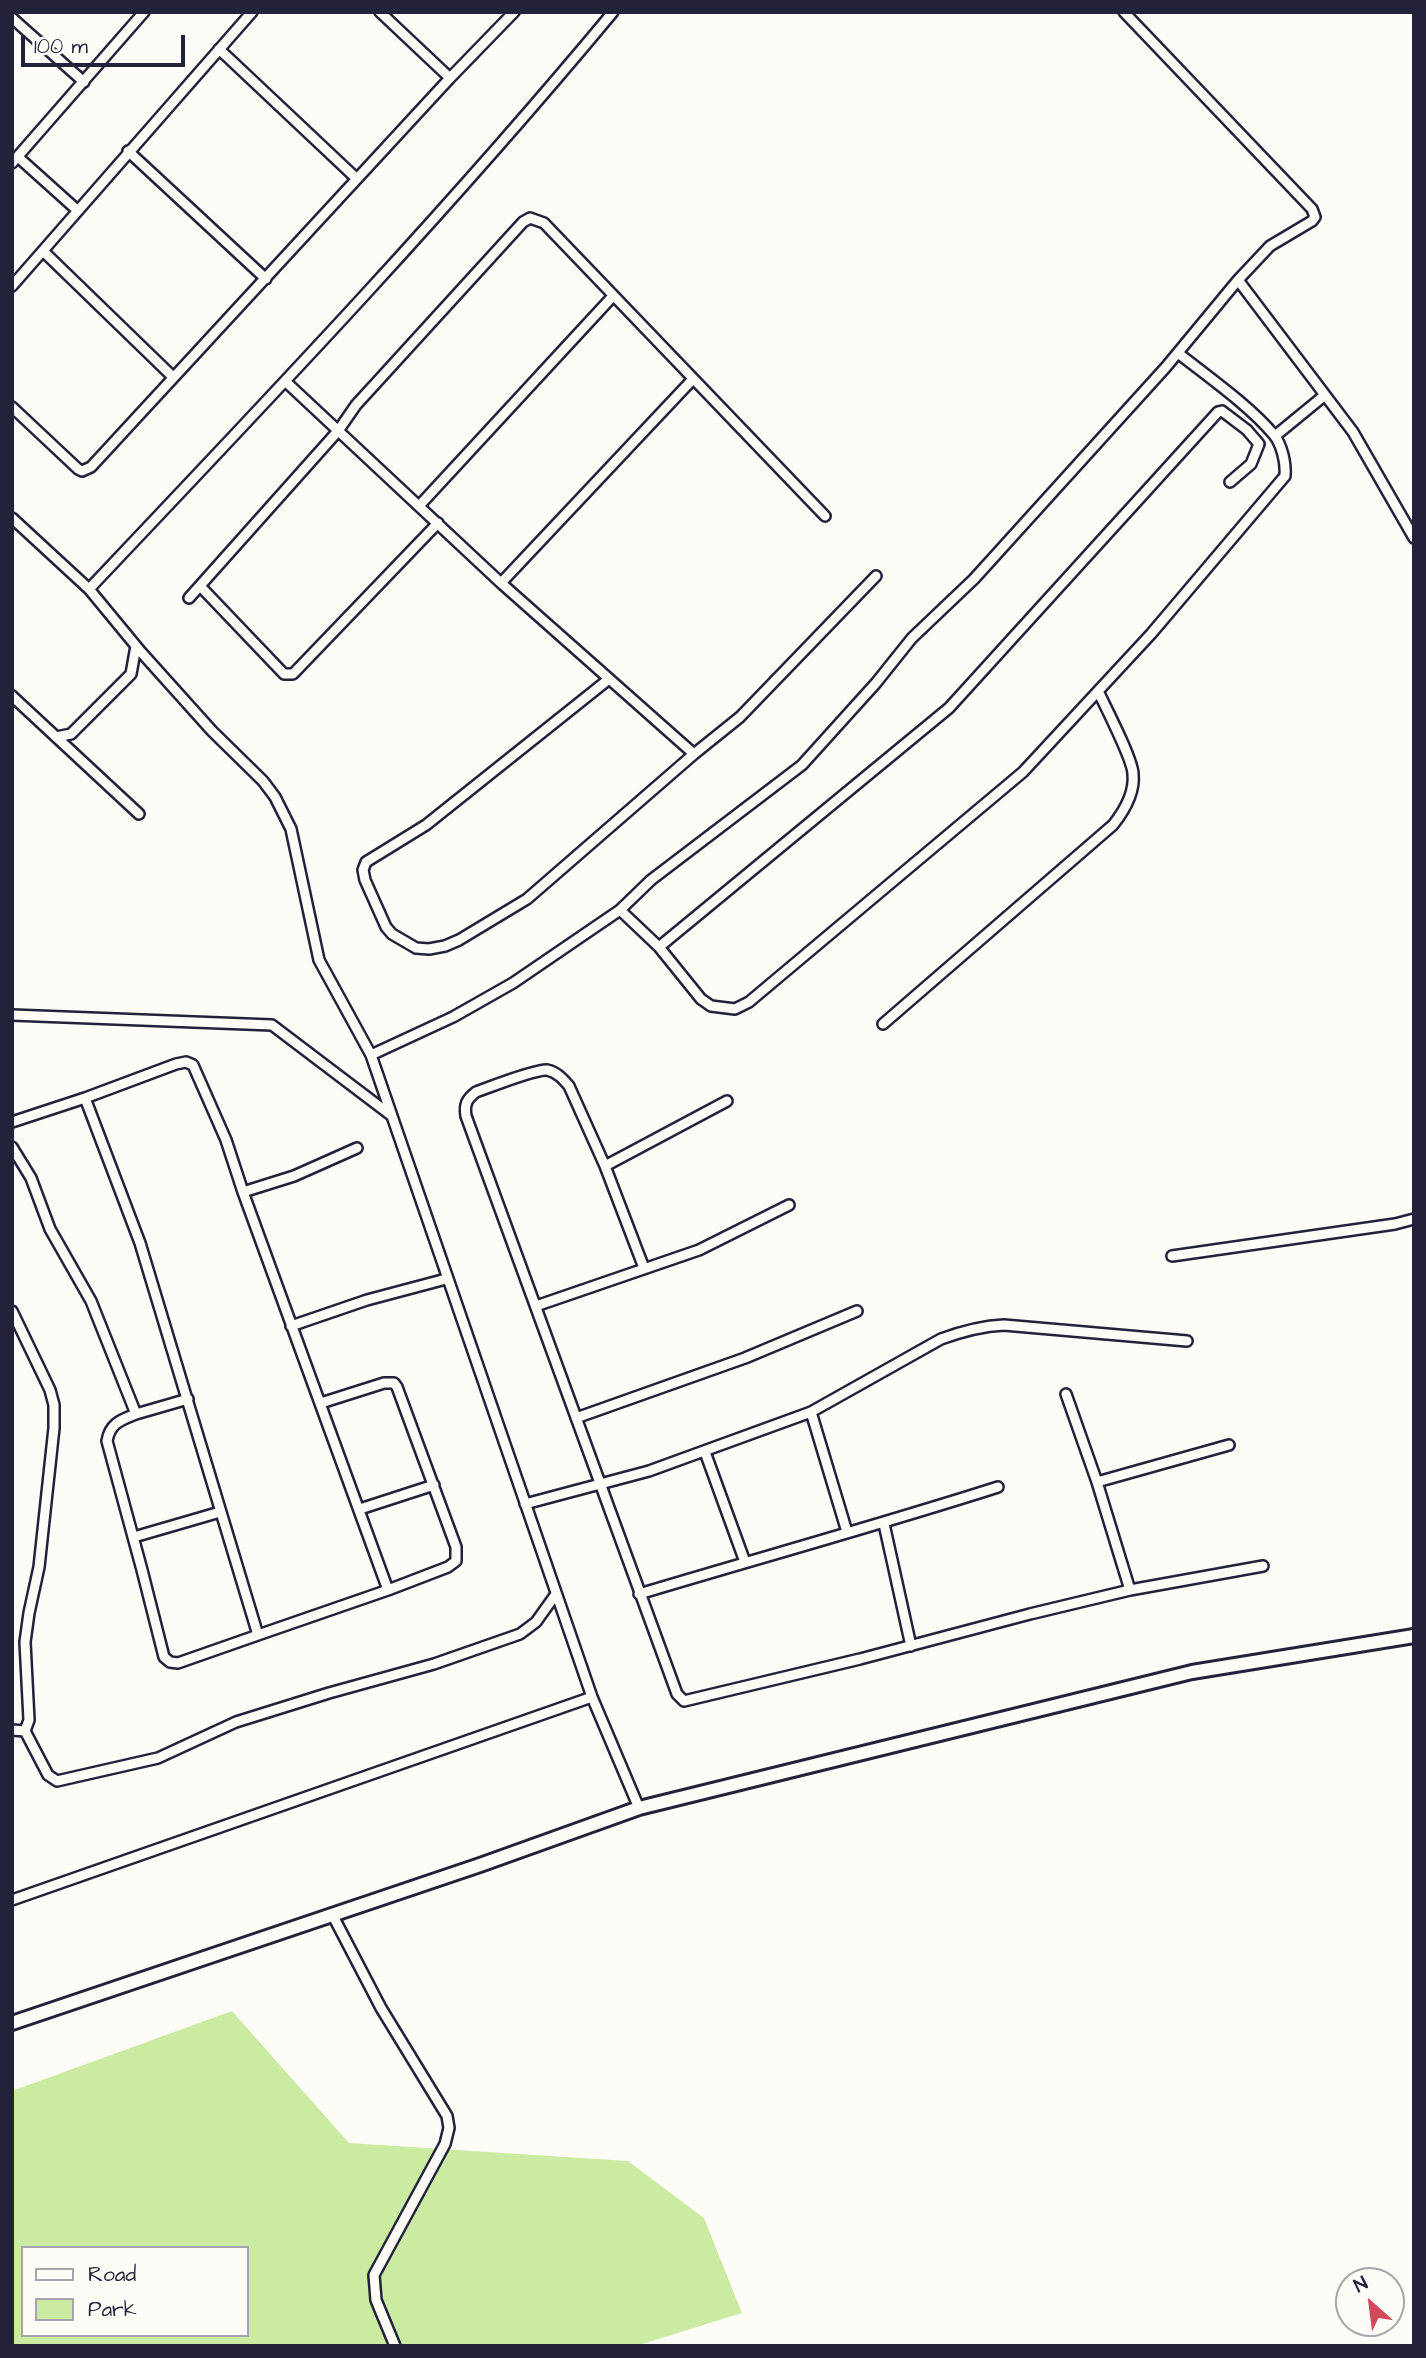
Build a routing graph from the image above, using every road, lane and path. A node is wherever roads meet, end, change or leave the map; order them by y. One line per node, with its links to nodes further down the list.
1 (145, 12): 10 (street)
2 (252, 12): 8 (street)
3 (380, 12): 9 (street)
4 (514, 12): 9 (street)
5 (613, 12): 23 (street)
6 (1124, 12): 17 (street)
7 (12, 18): 10 (street)
8 (219, 49): 11 (street); 13 (street)
9 (450, 78): 13 (street)
10 (84, 82): 12 (street)
11 (128, 151): 14 (street); 16 (street)
12 (15, 160): 14 (street)
13 (357, 179): 16 (street)
14 (77, 211): 15 (street)
15 (43, 251): 18 (street); 21 (street)
16 (266, 279): 21 (street)
17 (1238, 279): 20 (street); 24 (street)
18 (12, 286)
19 (613, 296): 22 (street); 26 (street); 29 (street)
20 (1178, 353): 27 (street); 46 (street)
21 (173, 377): 25 (street)
22 (693, 379): 30 (street); 35 (street)
23 (285, 381): 26 (street); 37 (street)
24 (1325, 395): 27 (street); 33 (street)
25 (12, 407)
26 (338, 431): 29 (street); 36 (street)
27 (1275, 436): 41 (street)
28 (1230, 482): 47 (street)
29 (419, 506): 32 (street)
30 (825, 516)
31 (12, 518): 37 (street)
32 (438, 523): 35 (street); 36 (street)
33 (1414, 538)
34 (876, 576): 44 (street)
35 (501, 583): 40 (street)
36 (200, 586): 38 (street)
37 (89, 589): 39 (street)
38 (188, 598)
39 (135, 646): 43 (street); 50 (street)
40 (609, 679): 44 (street); 44 (street)
41 (1098, 691): 47 (street); 49 (street)
42 (14, 700): 43 (street)
43 (56, 737): 45 (street)
44 (694, 754)
45 (139, 814)
46 (620, 910): 47 (street); 50 (street)
47 (659, 947)
48 (12, 1015): 53 (street)
49 (883, 1024)
50 (371, 1055): 53 (street)
51 (85, 1098): 54 (street); 58 (street); 70 (street)
52 (727, 1101): 57 (street)
53 (392, 1116): 63 (street)
54 (12, 1122)
55 (12, 1147): 73 (street)
56 (358, 1148): 58 (street)
57 (605, 1166): 62 (street); 64 (street)
58 (243, 1192): 67 (street)
59 (789, 1205): 62 (street)
60 (1414, 1219): 61 (street)
61 (1172, 1256)
62 (644, 1268): 64 (street)
63 (446, 1279): 67 (street); 81 (street)
64 (537, 1306): 74 (street)
65 (12, 1311): 98 (street)
66 (857, 1311): 74 (street)
67 (291, 1326): 71 (street)
68 (1187, 1341): 72 (street)
69 (1066, 1394): 77 (street)
70 (188, 1399): 73 (street); 83 (street)
71 (321, 1402): 78 (street); 82 (street)
72 (811, 1412): 76 (street); 85 (street)
73 (136, 1414): 86 (street)
74 (576, 1418): 79 (street)
75 (1229, 1445): 77 (street)
76 (705, 1452): 79 (street); 87 (street)
77 (1097, 1482): 90 (street)
78 (434, 1485): 82 (street); 89 (street)
79 (600, 1485): 81 (street); 92 (street)
80 (998, 1487): 84 (street)
81 (525, 1504): 91 (street)
82 (360, 1508): 89 (street)
83 (220, 1512): 86 (street); 93 (street)
84 (884, 1524): 85 (street); 95 (street)
85 (847, 1532): 87 (street)
86 (134, 1538): 93 (street)
87 (745, 1562): 92 (street)
88 (1263, 1566): 90 (street)
89 (388, 1590): 93 (street)
90 (1130, 1590): 95 (street)
91 (556, 1594): 96 (street); 98 (street)
92 (639, 1594): 95 (street)
93 (258, 1635)
94 (1414, 1636): 99 (main road)
95 (911, 1646)
96 (592, 1697): 99 (street); 100 (street)
97 (12, 1730): 98 (street)
98 (25, 1731)
99 (639, 1808): 101 (main road)
100 (12, 1900)
101 (331, 1914): 102 (main road); 103 (street)
102 (12, 2023)
103 (395, 2346)

